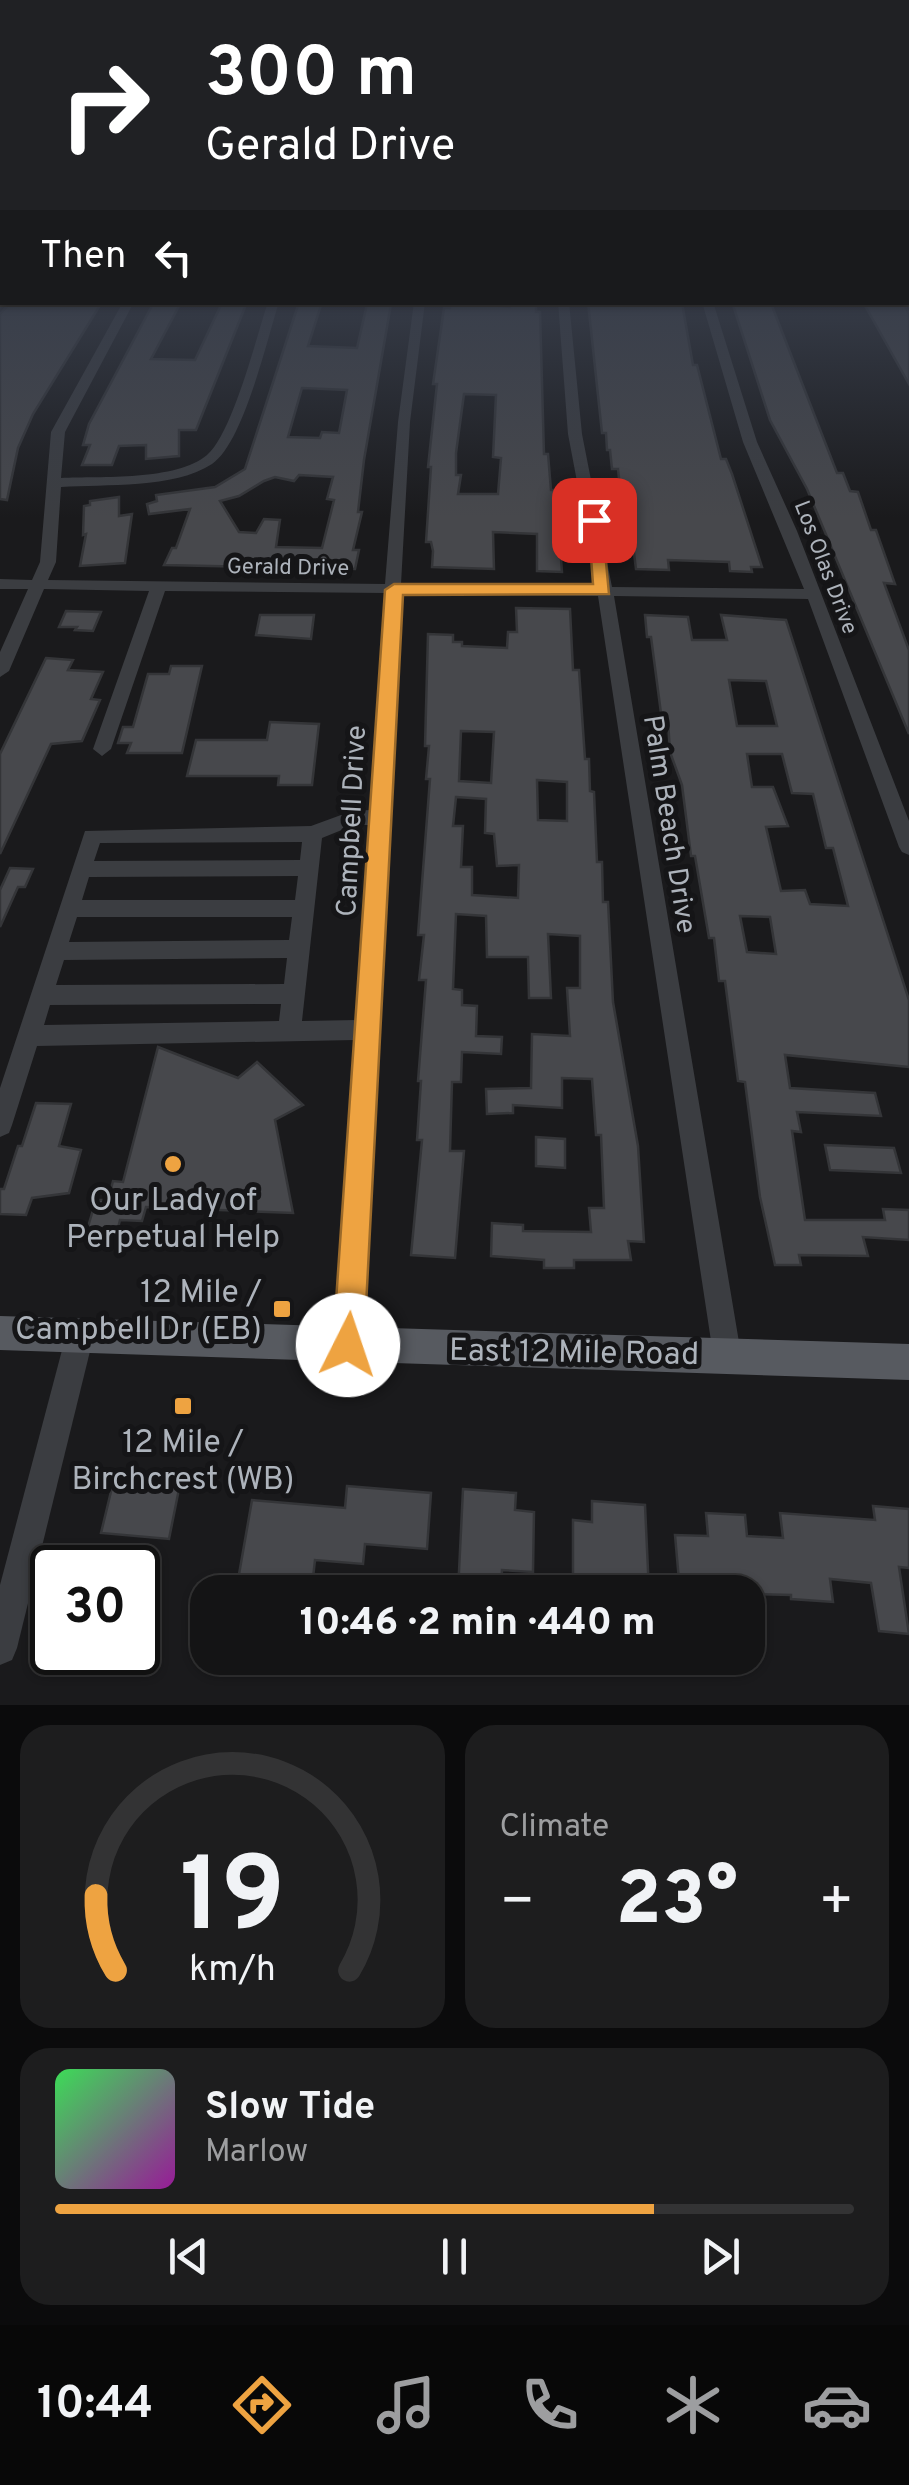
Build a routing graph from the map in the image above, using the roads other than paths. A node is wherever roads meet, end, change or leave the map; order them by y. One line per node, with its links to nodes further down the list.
1 (98, 360): 6 (street)
2 (254, 360): 6 (street)
3 (412, 360): 10 (street, Campbell Drive)
4 (568, 360): 11 (street, Palm Beach Drive)
5 (725, 360): 12 (street, Los Olas Drive)
6 (53, 484): 8 (street)
7 (0, 584): 8 (street, Gerald Drive)
8 (41, 585): 9 (street, Gerald Drive); 13 (street)
9 (158, 587): 10 (street, Gerald Drive); 14 (street)
10 (394, 590): 11 (street, Gerald Drive); 15 (street, Campbell Drive)
11 (602, 590): 12 (street, Gerald Drive); 33 (street, Palm Beach Drive)
12 (814, 594): 17 (street, Los Olas Drive)
13 (0, 670)
14 (102, 748)
15 (380, 817): 16 (street); 26 (street, Campbell Drive)
16 (312, 834): 18 (street); 19 (street)
17 (909, 847)
18 (308, 868): 19 (street); 20 (street)
19 (82, 870): 21 (street)
20 (304, 908): 21 (street); 22 (street)
21 (69, 909): 23 (street)
22 (299, 949): 23 (street); 24 (street)
23 (56, 951): 25 (street)
24 (294, 994): 25 (street); 27 (street)
25 (42, 995): 28 (street)
26 (368, 1030): 27 (street); 32 (street, Campbell Drive)
27 (289, 1031): 28 (street)
28 (30, 1036): 29 (street)
29 (0, 1125)
30 (0, 1332): 31 (main road, East 12 Mile Road)
31 (80, 1335): 32 (main road, East 12 Mile Road); 35 (street)
32 (348, 1345): 33 (main road, East 12 Mile Road)
33 (727, 1354): 34 (main road, East 12 Mile Road)
34 (909, 1362)
35 (0, 1648)

